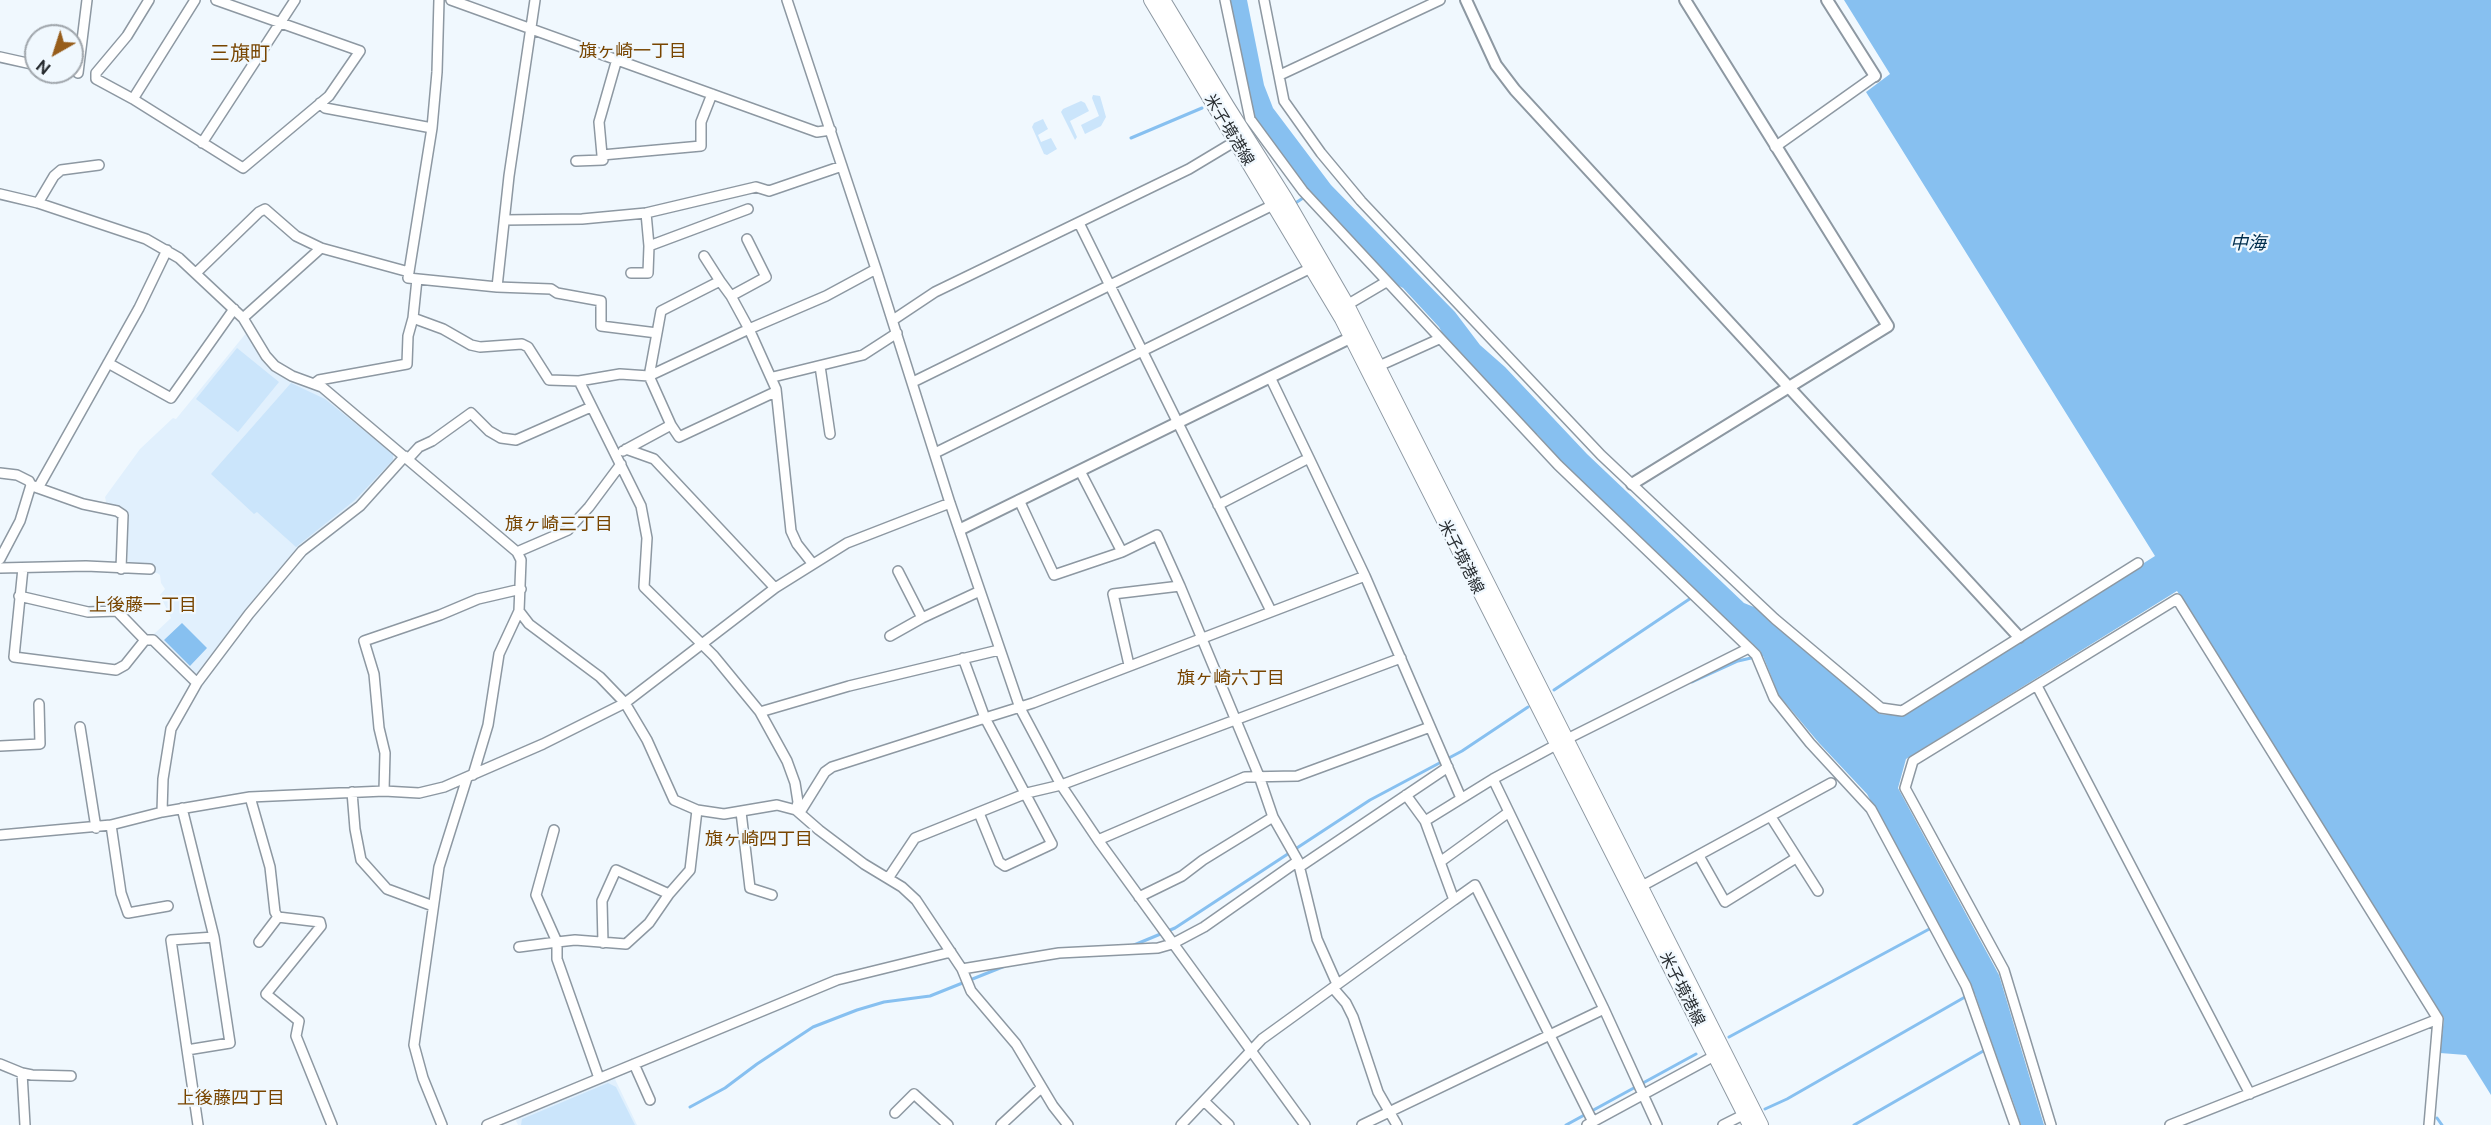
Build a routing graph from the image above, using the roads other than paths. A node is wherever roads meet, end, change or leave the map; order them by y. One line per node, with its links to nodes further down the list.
1 (87, 0): 19 (street)
2 (149, 0): 26 (street)
3 (195, 0): 29 (street)
4 (216, 0): 18 (street)
5 (295, 0): 18 (street)
6 (439, 0): 31 (street)
7 (451, 0): 20 (street)
8 (535, 0): 20 (street)
9 (787, 0): 32 (street)
10 (1151, 0): 33 (main road, 米子境港線)
11 (1163, 0): 33 (main road, 米子境港線)
12 (1225, 0): 59 (street)
13 (1264, 0): 25 (street)
14 (1440, 0): 25 (street)
15 (1466, 0): 83 (street)
16 (1685, 0): 35 (street)
17 (1827, 0): 27 (street)
18 (280, 23): 30 (street); 34 (street)
19 (83, 24)
20 (531, 29): 22 (street); 45 (street)
21 (0, 57): 23 (street)
22 (617, 59): 28 (street); 36 (street)
23 (24, 62)
24 (84, 74): 26 (street)
25 (1280, 75): 96 (street)
26 (94, 76): 29 (street)
27 (1875, 76): 35 (street)
28 (712, 94): 32 (street); 36 (street)
29 (133, 99): 34 (street)
30 (320, 103): 31 (street); 34 (street)
31 (432, 128): 54 (street)
32 (831, 130): 39 (street)
33 (1241, 138): 42 (main road, 米子境港線); 46 (street); 63 (main road, 米子境港線)
34 (202, 143)
35 (1775, 147): 83 (street)
36 (602, 155): 37 (street)
37 (576, 161)
38 (99, 165): 41 (street)
39 (842, 166): 44 (street); 53 (street)
40 (0, 194): 41 (street)
41 (38, 203): 50 (street)
42 (1273, 205): 52 (main road, 米子境港線); 60 (street)
43 (748, 209): 48 (street)
44 (646, 213): 45 (street); 48 (street)
45 (505, 220): 61 (street)
46 (1079, 223): 60 (street); 67 (street)
47 (747, 239): 62 (street)
48 (649, 246): 56 (street)
49 (321, 248): 54 (street); 55 (street); 65 (street)
50 (167, 250): 55 (street); 74 (street)
51 (704, 256): 58 (street)
52 (1313, 267): 71 (main road, 米子境港線); 73 (street)
53 (876, 269): 67 (street); 68 (street)
54 (409, 272): 57 (street)
55 (196, 273): 64 (street)
56 (631, 273)
57 (417, 279): 61 (street); 66 (street)
58 (720, 281): 62 (street); 69 (street)
59 (1386, 282): 63 (street); 72 (street)
60 (1109, 285): 73 (street); 81 (street)
61 (497, 287): 69 (street)
62 (731, 296): 68 (street)
63 (1347, 305): 71 (main road, 米子境港線)
64 (234, 309): 65 (street); 74 (street)
65 (243, 318): 82 (street)
66 (412, 318): 80 (street); 82 (street)
67 (893, 320): 70 (street)
68 (749, 329): 77 (street); 78 (street)
69 (657, 333): 77 (street)
70 (897, 333): 75 (street); 81 (street)
71 (1356, 335): 76 (main road, 米子境港線); 79 (street); 141 (main road, 米子境港線)
72 (1439, 339): 76 (street); 126 (street)
73 (1142, 352): 86 (street); 90 (street)
74 (108, 363): 97 (street)
75 (820, 366): 78 (street); 88 (street)
76 (1379, 366): 141 (main road, 米子境港線)
77 (651, 375): 80 (street); 87 (street)
78 (772, 377): 84 (street)
79 (1270, 377): 86 (street); 92 (street)
80 (579, 381): 85 (street)
81 (913, 382): 90 (street)
82 (315, 383): 91 (street)
83 (1789, 388): 96 (street); 122 (street)
84 (775, 392): 87 (street); 105 (street)
85 (591, 407): 89 (street); 91 (street)
86 (1178, 423): 94 (street); 100 (street)
87 (671, 425): 89 (street)
88 (830, 434)
89 (621, 452): 93 (street); 114 (street)
90 (935, 453): 99 (street)
91 (406, 457): 102 (street); 131 (street)
92 (1309, 458): 100 (street); 112 (street)
93 (621, 464): 102 (street); 125 (street)
94 (1080, 471): 98 (street); 103 (street)
95 (0, 473): 97 (street)
96 (1632, 484): 122 (street)
97 (34, 486): 104 (street); 109 (street)
98 (1019, 500): 101 (street); 103 (street)
99 (950, 503): 101 (street); 105 (street)
100 (1218, 505): 119 (street)
101 (961, 529): 116 (street)
102 (517, 552): 115 (street)
103 (1122, 552): 113 (street)
104 (0, 559)
105 (812, 563): 114 (street)
106 (2138, 563): 122 (street)
107 (0, 568): 108 (street)
108 (23, 568): 109 (street); 117 (street)
109 (121, 569): 110 (street)
110 (150, 569)
111 (898, 571): 120 (street)
112 (1365, 576): 119 (street); 129 (street)
113 (1180, 586): 123 (street); 130 (street)
114 (775, 588): 125 (street)
115 (521, 589): 118 (street); 149 (street)
116 (980, 591): 120 (street); 127 (street)
117 (19, 596): 124 (street); 124 (street)
118 (519, 611): 134 (street); 145 (street)
119 (1271, 611): 123 (street)
120 (922, 618): 121 (street)
121 (890, 636)
122 (2019, 637)
123 (1201, 639): 130 (street); 138 (street)
124 (145, 640): 131 (street)
125 (702, 643): 134 (street); 136 (street)
126 (1749, 648): 141 (street); 230 (street)
127 (999, 650): 128 (street); 135 (street)
128 (963, 658): 136 (street); 137 (street)
129 (1401, 658): 138 (street); 140 (street)
130 (1129, 665): 135 (street)
131 (197, 683): 158 (street)
132 (2037, 686): 194 (street); 205 (street); 231 (street)
133 (39, 704): 142 (street)
134 (625, 704): 145 (street); 156 (street)
135 (1020, 708): 137 (street); 148 (street)
136 (760, 712): 157 (street)
137 (985, 718): 151 (street); 157 (street)
138 (1235, 719): 144 (street); 148 (street)
139 (80, 727): 166 (street)
140 (1430, 727): 143 (street); 144 (street)
141 (1562, 741): 146 (street); 175 (main road, 米子境港線); 198 (main road, 米子境港線)
142 (0, 746)
143 (1448, 767): 152 (street); 154 (street)
144 (1259, 776): 162 (street); 169 (street)
145 (470, 777): 149 (street); 182 (street)
146 (1493, 779): 154 (street); 160 (street)
147 (1831, 783): 163 (street)
148 (1061, 785): 151 (street); 169 (street)
149 (384, 791): 150 (street)
150 (352, 792): 153 (street); 182 (street)
151 (1026, 793): 161 (street); 161 (street)
152 (1406, 795): 164 (street); 173 (street)
153 (250, 797): 155 (street); 183 (street)
154 (1461, 798): 164 (street)
155 (182, 808): 158 (street); 184 (street)
156 (697, 810): 159 (street); 177 (street)
157 (796, 810): 159 (street); 174 (street)
158 (162, 812): 165 (street)
159 (741, 812): 178 (street)
160 (1509, 812): 172 (street); 193 (street)
161 (979, 813): 174 (street)
162 (1273, 817): 173 (street); 179 (street)
163 (1771, 817): 170 (street); 171 (street)
164 (1425, 821): 172 (street)
165 (111, 825): 166 (street); 181 (street)
166 (96, 828): 168 (street)
167 (554, 830): 186 (street)
168 (0, 835)
169 (1098, 840): 179 (street)
170 (1699, 856): 171 (street); 175 (street)
171 (1796, 858): 176 (street)
172 (1440, 862): 180 (street)
173 (1299, 864): 188 (street); 192 (street)
174 (889, 878): 190 (street)
175 (1642, 886): 229 (main road, 米子境港線)
176 (1818, 891)
177 (669, 894): 187 (street); 187 (street)
178 (772, 895)
179 (1139, 897): 188 (street)
180 (1454, 900): 192 (street); 195 (street)
181 (168, 906)
182 (433, 906): 217 (street)
183 (278, 917): 185 (street); 216 (street)
184 (214, 936): 196 (street); 196 (street)
185 (259, 942)
186 (557, 942): 187 (street); 189 (street); 203 (street)
187 (603, 943)
188 (1172, 944): 191 (street); 197 (street)
189 (519, 947)
190 (951, 952): 191 (street); 200 (street)
191 (962, 969): 204 (street)
192 (1335, 986): 197 (street); 209 (street)
193 (1604, 1009): 195 (street); 206 (street)
194 (2438, 1019): 205 (street); 233 (street)
195 (1550, 1034): 209 (street); 213 (street)
196 (187, 1050): 215 (street)
197 (1251, 1052): 208 (street); 224 (street)
198 (1716, 1055): 206 (street); 212 (main road, 米子境港線)
199 (0, 1064): 201 (street)
200 (634, 1064): 203 (street); 207 (street)
201 (22, 1072): 202 (street); 214 (street)
202 (71, 1076)
203 (599, 1078): 211 (street)
204 (1041, 1088): 220 (street); 221 (street)
205 (2250, 1094): 232 (street)
206 (1643, 1095): 213 (street); 227 (street)
207 (650, 1100)
208 (1204, 1101): 222 (street); 223 (street)
209 (1389, 1112): 225 (street); 226 (street)
210 (895, 1113): 219 (street)
211 (512, 1120): 218 (street)
212 (1747, 1120): 228 (street)
213 (1590, 1123)
214 (25, 1125)
215 (198, 1125)
216 (332, 1125)
217 (442, 1125)
218 (487, 1125)
219 (948, 1125)
220 (1001, 1125)
221 (1068, 1125)
222 (1181, 1125)
223 (1228, 1125)
224 (1305, 1125)
225 (1362, 1125)
226 (1397, 1125)
227 (1657, 1125)
228 (1723, 1125)
229 (1761, 1125)
230 (2015, 1125)
231 (2051, 1125)
232 (2170, 1125)
233 (2429, 1125)

